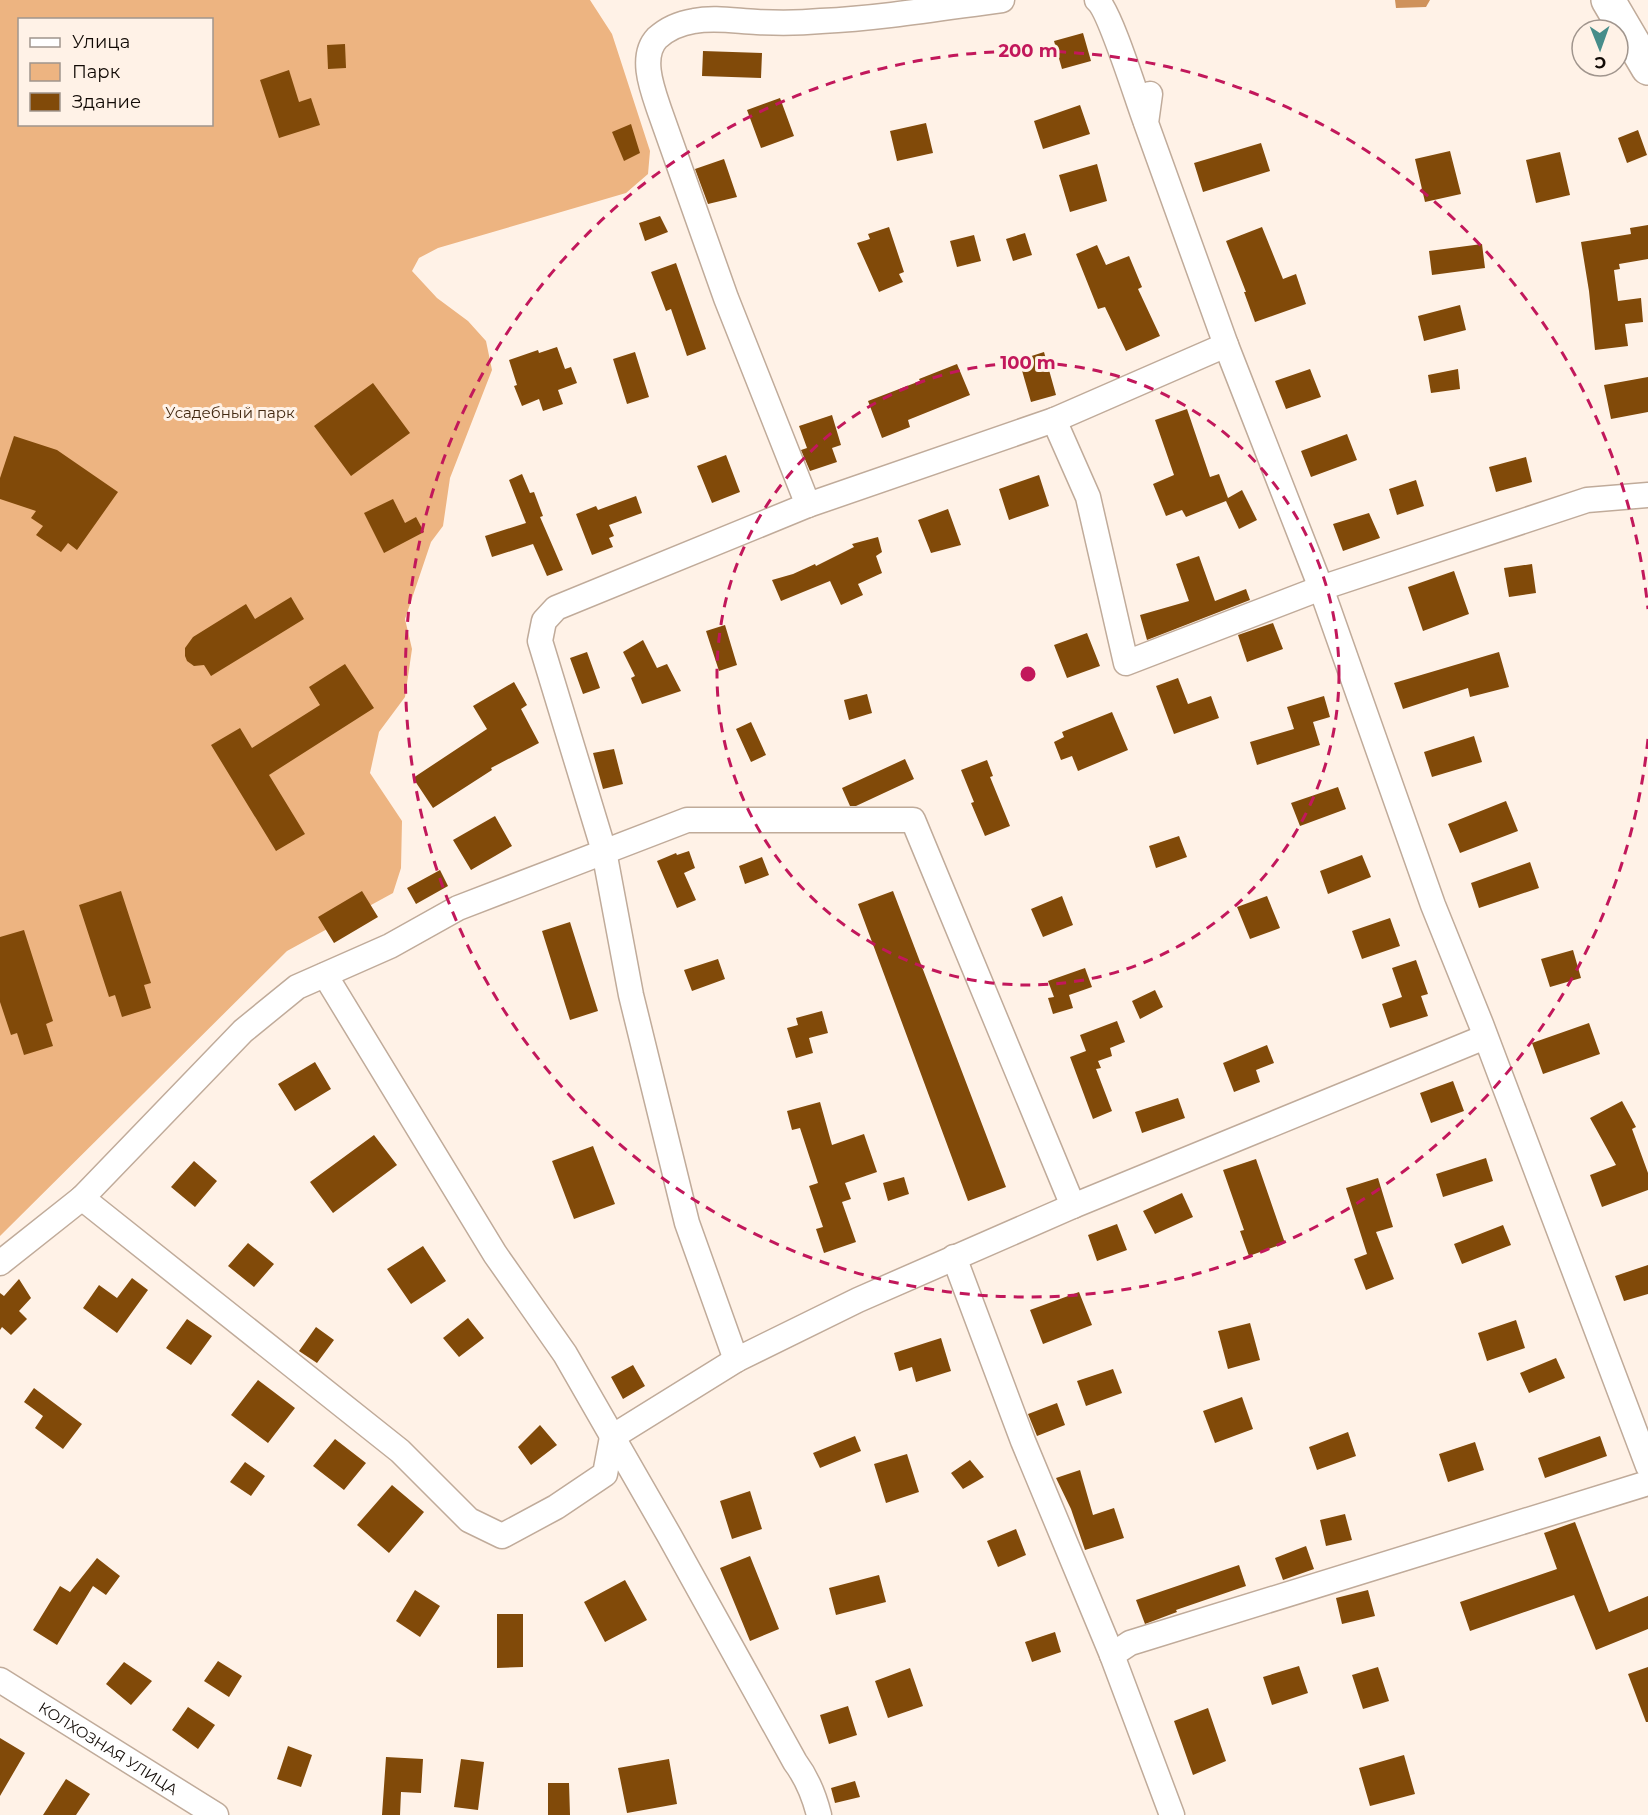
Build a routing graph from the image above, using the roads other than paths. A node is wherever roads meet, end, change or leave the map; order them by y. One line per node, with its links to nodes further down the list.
1 (1002, 0): 10 (street)
2 (1097, 0): 6 (street)
3 (1608, 0): 4 (main road)
4 (1648, 68)
5 (1150, 94): 6 (street)
6 (1146, 123): 7 (street)
7 (1226, 345): 8 (street); 11 (street)
8 (1054, 420): 10 (street); 11 (street)
9 (1648, 495): 11 (street)
10 (808, 505): 12 (street)
11 (1321, 588): 14 (street)
12 (604, 852): 13 (street); 16 (street); 19 (street)
13 (325, 975): 15 (street); 20 (street)
14 (1485, 1037): 16 (street); 21 (street)
15 (82, 1198): 18 (street); 20 (street)
16 (1073, 1206): 17 (street)
17 (954, 1257): 19 (street); 23 (street)
18 (0, 1263)
19 (736, 1360): 20 (street)
20 (612, 1437): 26 (street)
21 (1648, 1466)
22 (1648, 1483): 23 (street)
23 (1112, 1655): 27 (street)
24 (0, 1680): 25 (street, КОЛХОЗНАЯ УЛИЦА)
25 (216, 1815)
26 (819, 1815)
27 (1172, 1815)

